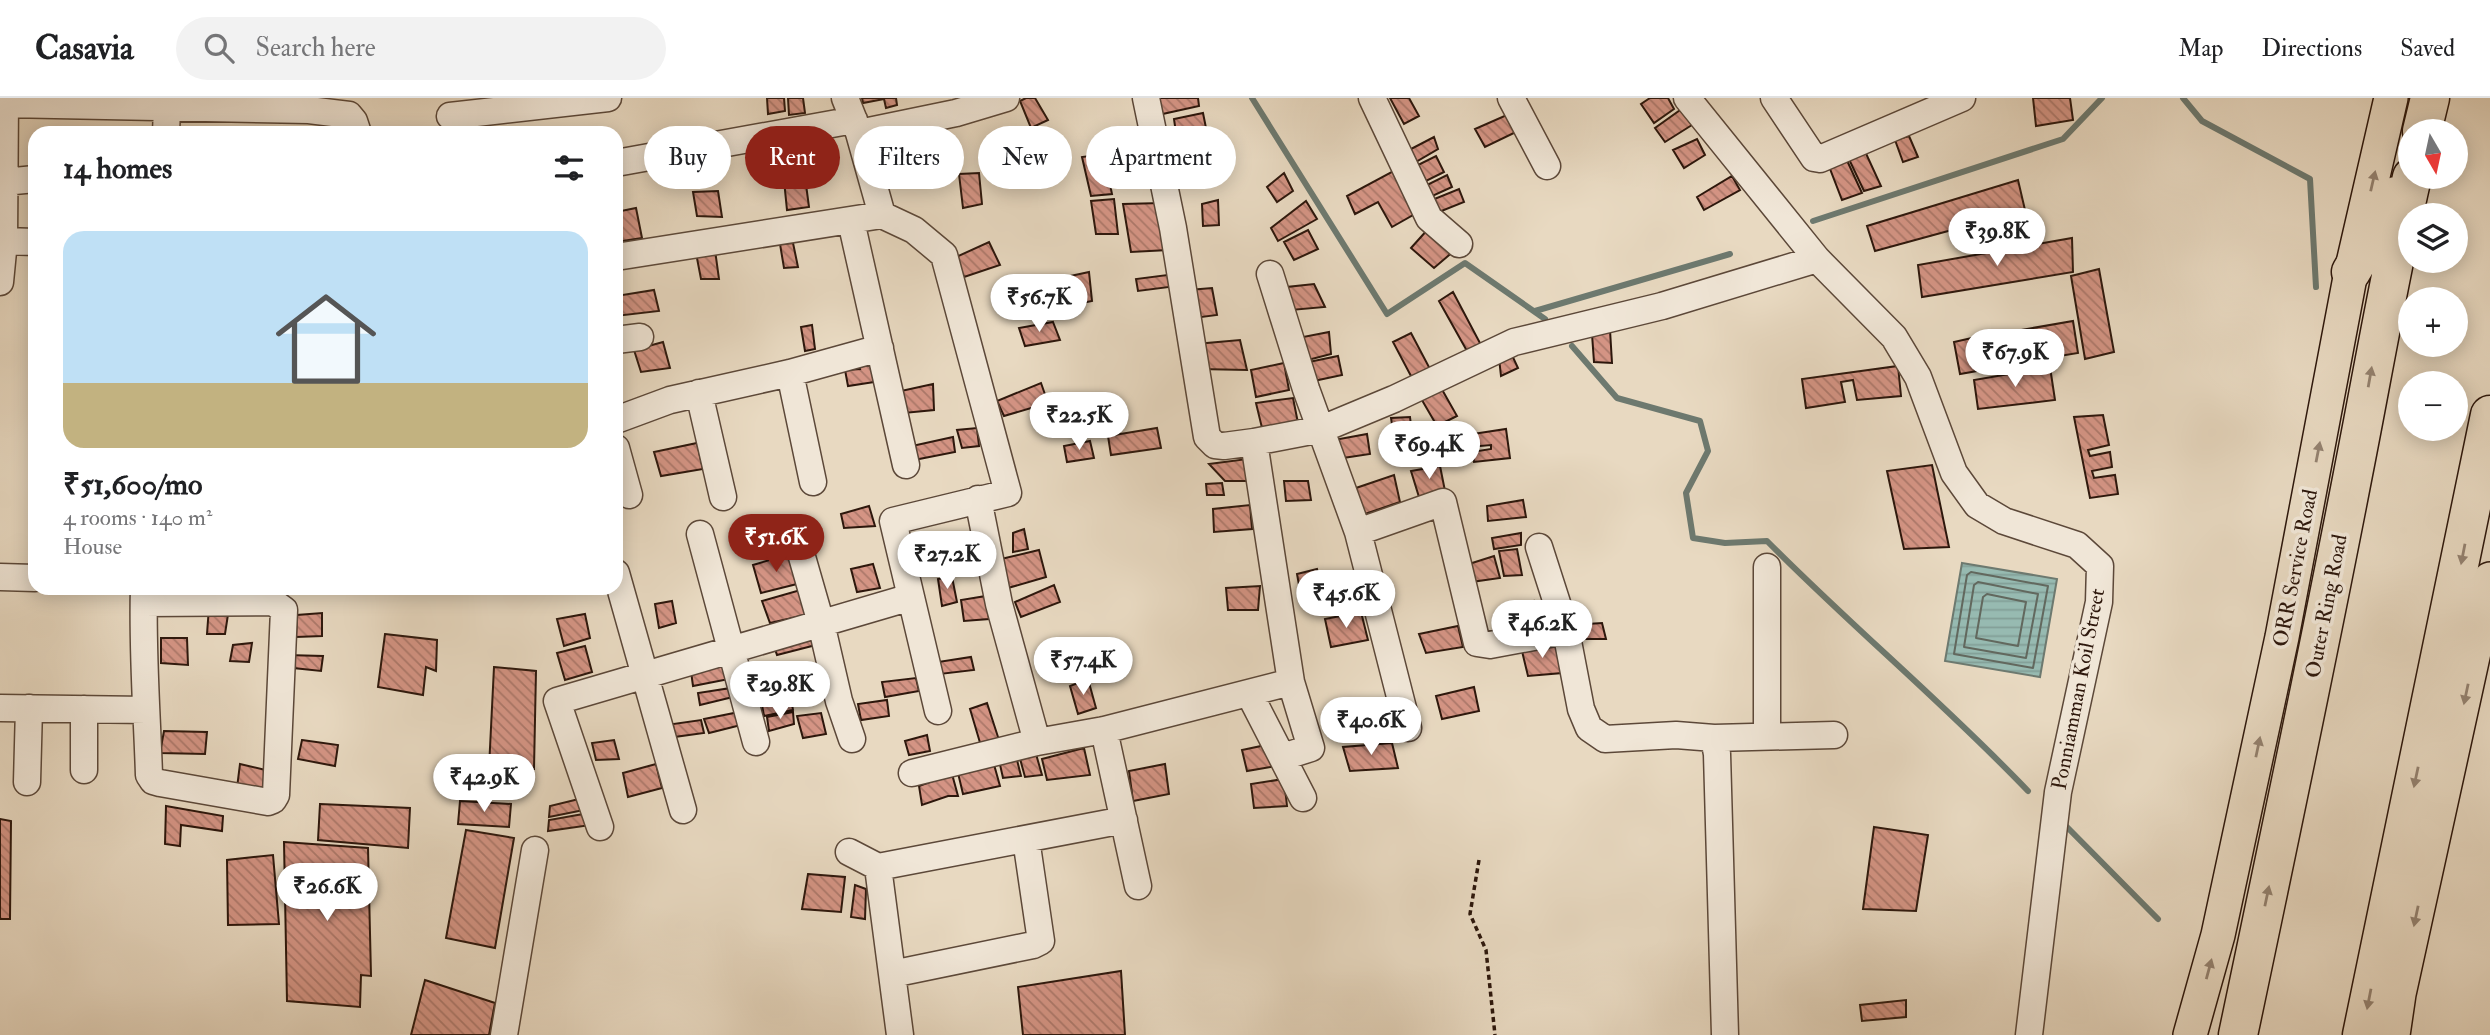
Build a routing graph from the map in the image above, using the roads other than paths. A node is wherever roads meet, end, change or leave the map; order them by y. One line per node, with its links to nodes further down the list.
1 (608, 98): 13 (street)
2 (1006, 98): 14 (street)
3 (1146, 98): 40 (street)
4 (1372, 98): 28 (street)
5 (1511, 98): 19 (street)
6 (1687, 98): 30 (street, Ponniamman Koil Street)
7 (1774, 98): 8 (street)
8 (1962, 98)
9 (2391, 98): 31 (main road, ORR Service Road, one-way to 9)
10 (2430, 98): 15 (highway)
11 (5, 101): 16 (street); 21 (street)
12 (308, 104): 16 (street); 17 (street)
13 (450, 116)
14 (853, 117): 18 (street); 24 (street)
15 (2425, 119)
16 (166, 121)
17 (356, 126)
18 (623, 162)
19 (1547, 166)
20 (28, 180): 21 (street)
21 (4, 182): 26 (street)
22 (2402, 189): 31 (highway)
23 (2408, 189): 96 (highway, Outer Ring Road, one-way to 23)
24 (882, 215): 25 (street); 46 (street)
25 (851, 221): 29 (street); 34 (street)
26 (4, 242): 27 (street); 33 (street)
27 (28, 242)
28 (1459, 244)
29 (623, 256)
30 (1816, 259): 39 (street); 94 (street, Ponniamman Koil Street)
31 (2351, 272): 95 (main road, ORR Service Road, one-way to 31)
32 (1270, 274): 39 (street)
33 (0, 282)
34 (880, 348): 35 (street); 41 (street)
35 (790, 373): 36 (street); 43 (street)
36 (699, 393): 38 (street); 45 (street)
37 (2490, 415): 97 (highway, one-way to 97)
38 (623, 417)
39 (1322, 429): 40 (street); 48 (street)
40 (1254, 442): 62 (street)
41 (906, 465)
42 (623, 473): 44 (street)
43 (813, 482)
44 (629, 495)
45 (723, 497)
46 (978, 499): 57 (street); 76 (street)
47 (794, 529): 58 (street)
48 (1358, 532): 59 (street); 69 (street)
49 (701, 534): 60 (street)
50 (1539, 547): 59 (street)
51 (1767, 566): 72 (street)
52 (0, 577): 53 (street)
53 (28, 578)
54 (2490, 579): 98 (main road, one-way to 98)
55 (144, 595): 67 (street); 67 (street)
56 (622, 595): 61 (street)
57 (911, 597): 58 (street); 68 (street)
58 (821, 623): 60 (street); 74 (street)
59 (1566, 631): 73 (street)
60 (731, 649): 61 (street); 75 (street)
61 (643, 674): 82 (street); 84 (street)
62 (1290, 682): 63 (street); 77 (street)
63 (1249, 692): 70 (street); 77 (street)
64 (0, 708): 65 (street)
65 (29, 708): 66 (street); 80 (street)
66 (84, 709): 67 (street); 78 (street)
67 (146, 710)
68 (938, 711)
69 (1408, 728)
70 (1104, 730): 76 (street); 83 (street)
71 (1835, 735): 72 (street)
72 (1767, 736): 73 (street)
73 (1714, 737): 93 (street)
74 (852, 739)
75 (756, 742)
76 (1037, 742): 79 (street)
77 (1283, 757): 81 (street)
78 (84, 770)
79 (912, 773)
80 (27, 782)
81 (1303, 798)
82 (683, 810)
83 (1124, 820): 85 (street); 89 (street)
84 (600, 827)
85 (1026, 839): 88 (street); 90 (street)
86 (535, 850): 91 (street)
87 (849, 852): 88 (street)
88 (878, 867): 90 (street)
89 (1138, 887)
90 (892, 974): 92 (street)
91 (503, 1035)
92 (900, 1035)
93 (1725, 1035)
94 (2029, 1035)
95 (2190, 1035)
96 (2238, 1035)
97 (2362, 1035)
98 (2392, 1035)

